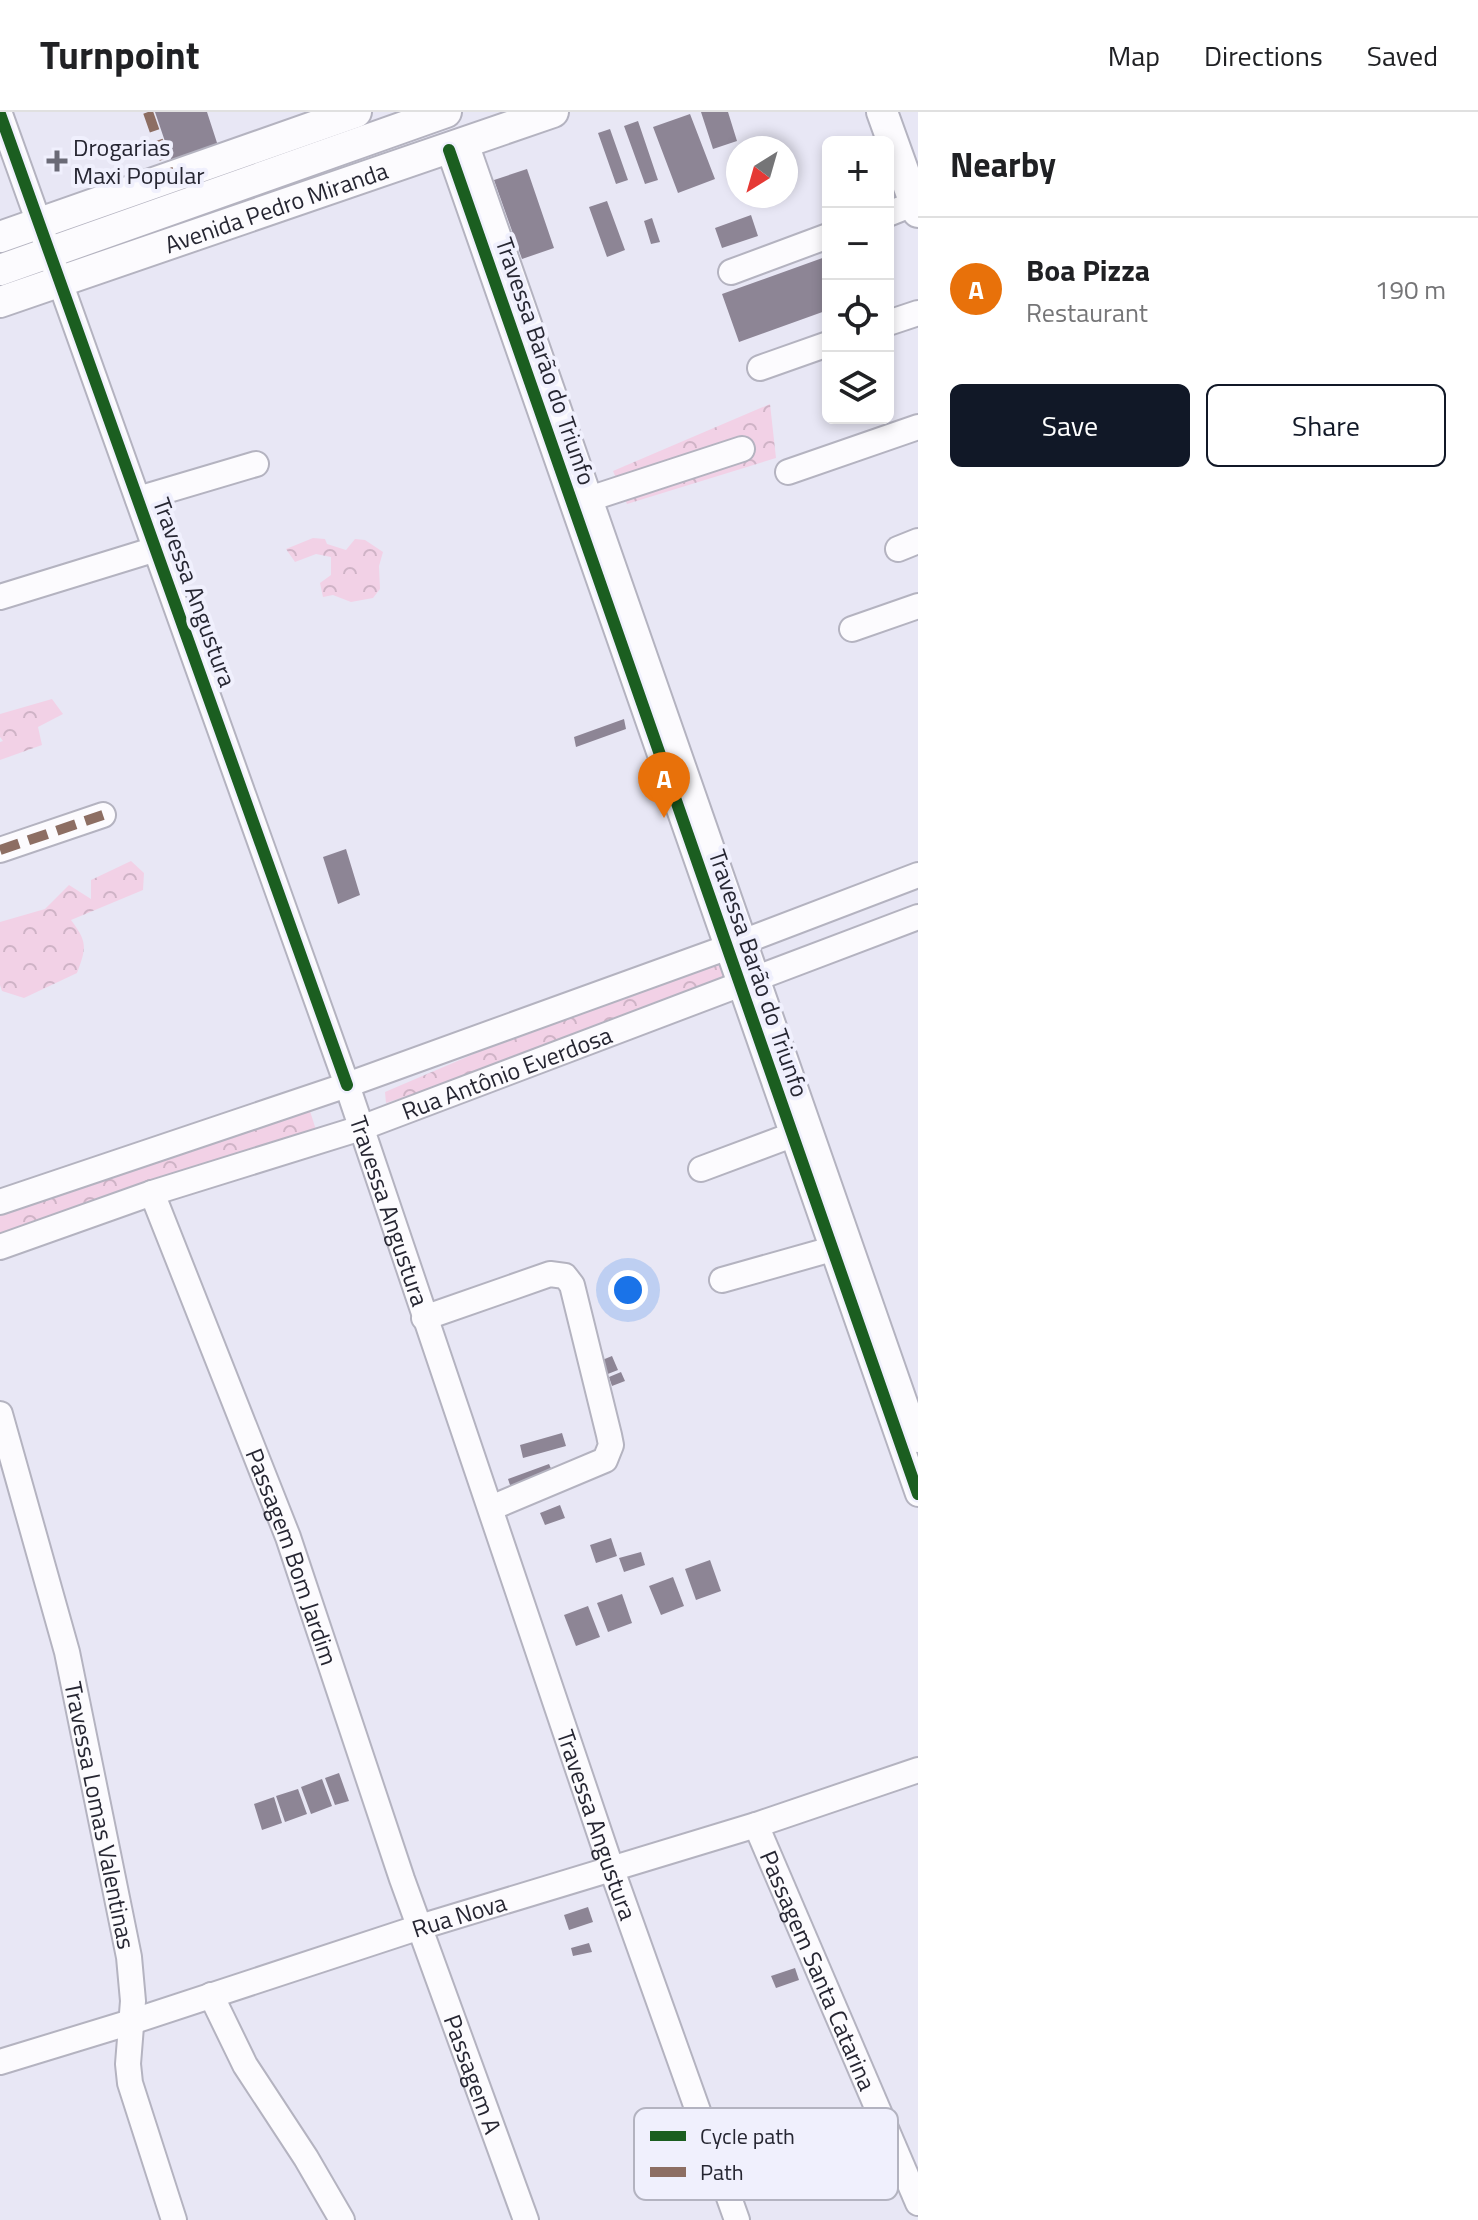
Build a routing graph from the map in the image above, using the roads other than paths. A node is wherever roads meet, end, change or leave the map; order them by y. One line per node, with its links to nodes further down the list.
1 (356, 112): 6 (main road)
2 (446, 112): 12 (main road, Avenida Pedro Miranda)
3 (553, 112): 7 (main road, Avenida Pedro Miranda)
4 (882, 112): 8 (main road)
5 (0, 114): 9 (street, Travessa Angustura)
6 (302, 121): 9 (main road)
7 (457, 146): 15 (main road, Avenida Pedro Miranda); 26 (street, Travessa Barão do Triunfo); 27 (street, Travessa Barão do Triunfo)
8 (910, 203)
9 (38, 223): 10 (main road); 12 (street, Travessa Angustura)
10 (0, 237)
11 (822, 238): 14 (street)
12 (48, 253): 13 (main road, Avenida Pedro Miranda); 15 (street, Travessa Angustura)
13 (0, 270)
14 (731, 272)
15 (59, 281): 16 (main road, Avenida Pedro Miranda); 25 (street, Travessa Angustura)
16 (0, 302)
17 (918, 313): 18 (street)
18 (894, 321)
19 (822, 346): 20 (street)
20 (760, 368)
21 (918, 427): 24 (street)
22 (742, 449): 26 (street)
23 (256, 464): 25 (street)
24 (788, 472)
25 (138, 499): 28 (street, Travessa Angustura)
26 (589, 499): 27 (street, Travessa Barão do Triunfo)
27 (591, 531): 36 (street, Travessa Barão do Triunfo)
28 (156, 549): 29 (street); 38 (street, Travessa Angustura)
29 (0, 597)
30 (918, 606): 31 (street)
31 (852, 629)
32 (103, 815): 33 (street)
33 (0, 850)
34 (918, 875): 36 (street, Rua Antônio Everdosa)
35 (918, 917): 37 (street, Rua Antônio Everdosa)
36 (736, 944): 37 (street, Travessa Barão do Triunfo); 38 (street, Rua Antônio Everdosa)
37 (749, 982): 39 (street, Rua Antônio Everdosa); 40 (street, Travessa Barão do Triunfo); 48 (street, Travessa Barão do Triunfo)
38 (347, 1085): 39 (street, Travessa Angustura); 43 (street, Rua Antônio Everdosa)
39 (361, 1128): 42 (street, Rua Antônio Everdosa); 47 (street, Travessa Angustura)
40 (792, 1135): 41 (street); 45 (street, Travessa Barão do Triunfo)
41 (701, 1169)
42 (152, 1193): 44 (street, Rua Antônio Everdosa); 56 (street, Passagem Bom Jardim)
43 (0, 1202)
44 (0, 1247)
45 (832, 1249): 46 (street); 48 (street, Travessa Barão do Triunfo)
46 (722, 1280)
47 (434, 1315): 52 (street, Travessa Angustura); 52 (street)
48 (872, 1336): 50 (street, Travessa Barão do Triunfo); 51 (street, Travessa Barão do Triunfo)
49 (0, 1414): 58 (street, Travessa Lomas Valentinas)
50 (918, 1440)
51 (918, 1494)
52 (491, 1508): 55 (street, Travessa Angustura)
53 (918, 1770): 54 (street, Rua Nova)
54 (756, 1825): 55 (street, Rua Nova); 61 (street, Passagem Santa Catarina)
55 (612, 1870): 56 (street, Rua Nova); 60 (street, Travessa Angustura)
56 (420, 1927): 57 (street, Rua Nova); 67 (street, Passagem A)
57 (211, 1995): 58 (street, Rua Nova); 66 (street)
58 (131, 2022): 59 (street, Rua Nova); 65 (street, Travessa Lomas Valentinas)
59 (0, 2062)
60 (697, 2108)
61 (877, 2108)
62 (898, 2156): 64 (street, Passagem Santa Catarina)
63 (730, 2200): 68 (street, Travessa Angustura)
64 (918, 2203)
65 (174, 2220)
66 (342, 2220)
67 (526, 2220)
68 (737, 2220)

